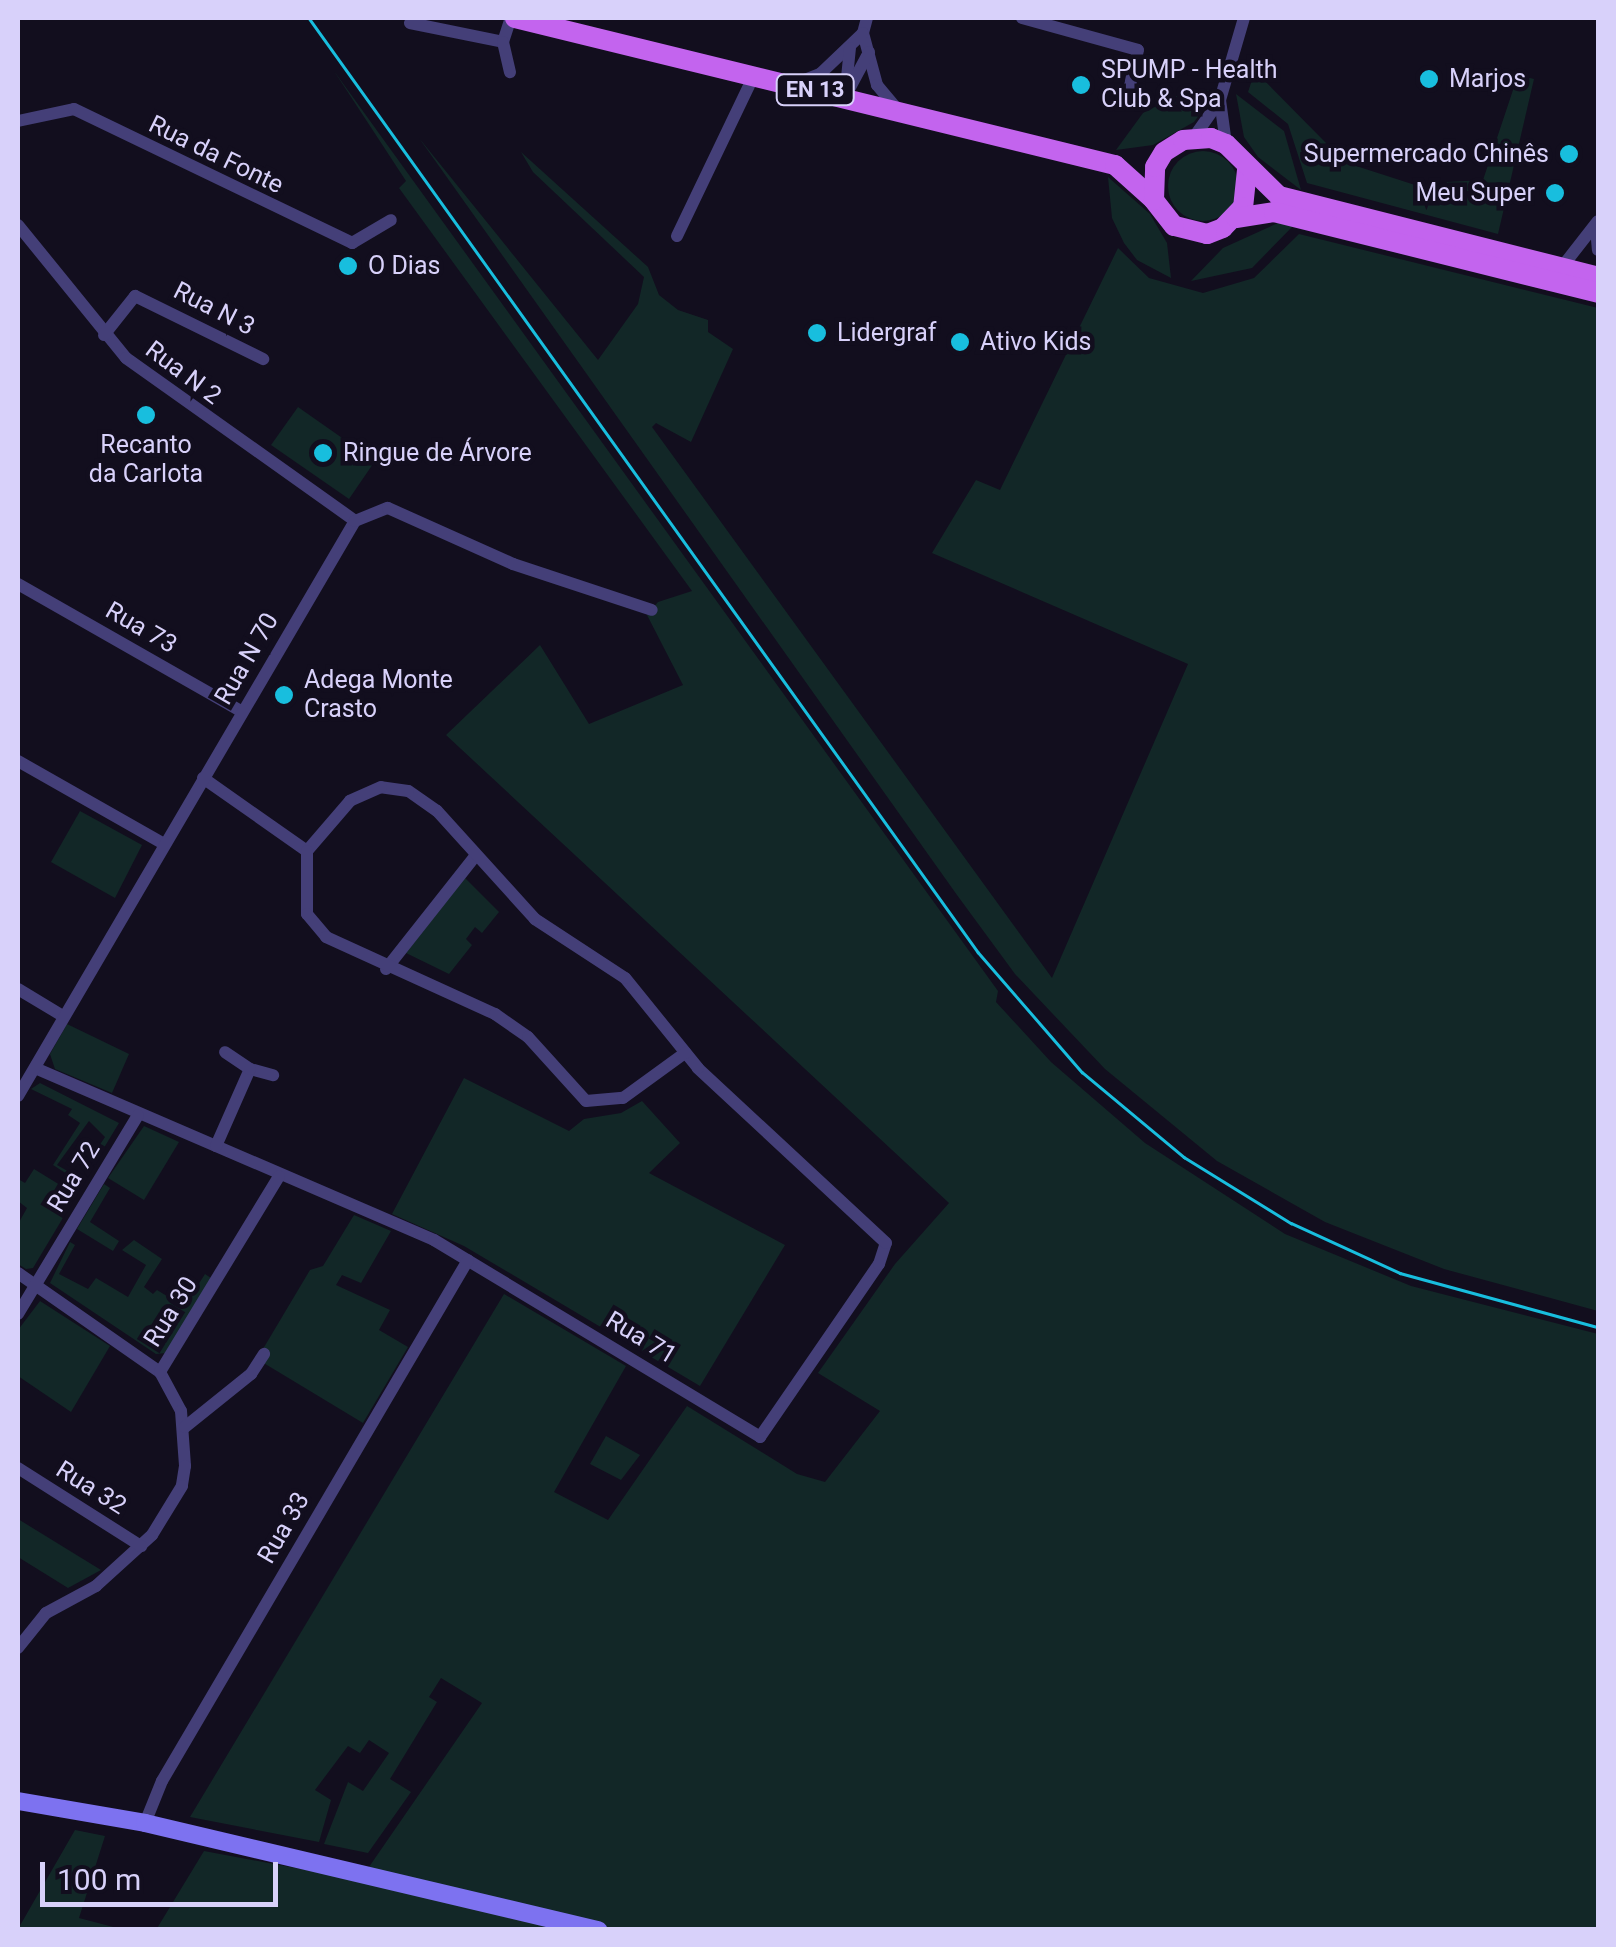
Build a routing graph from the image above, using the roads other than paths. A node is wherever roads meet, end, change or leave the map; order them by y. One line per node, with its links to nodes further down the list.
1 (513, 18): 7 (street); 11 (main road, EN 13)
2 (867, 18): 6 (street)
3 (1244, 18): 15 (street)
4 (1031, 19): 13 (street)
5 (410, 23): 7 (street)
6 (863, 33): 8 (street); 9 (street)
7 (503, 42): 10 (street)
8 (850, 46): 12 (street); 14 (street)
9 (868, 52): 14 (street); 16 (street)
10 (510, 72)
11 (754, 76): 12 (main road, EN 13); 28 (street)
12 (792, 84): 14 (main road, EN 13)
13 (1128, 94)
14 (845, 97): 16 (main road, EN 13)
15 (1220, 100): 18 (street); 19 (street)
16 (899, 111): 21 (main road, EN 13)
17 (18, 121): 25 (street, Rua da Fonte)
18 (1194, 137): 19 (main road); 20 (main road, EN 13)
19 (1226, 144): 22 (main road)
20 (1164, 152): 21 (main road, EN 13); 23 (main road)
21 (1115, 165): 23 (main road, EN 13)
22 (1247, 170): 24 (main road); 31 (main road)
23 (1154, 200): 24 (main road, EN 13)
24 (1236, 218): 30 (main road, EN 13)
25 (391, 220)
26 (18, 224): 34 (street, Rua N 2)
27 (1597, 224): 29 (street); 31 (street)
28 (677, 236)
29 (1598, 250)
30 (1431, 251): 31 (main road); 33 (main road, EN 13)
31 (1562, 267): 32 (main road)
32 (1598, 277)
33 (1598, 294)
34 (104, 335): 35 (street, Rua N 3); 36 (street, Rua N 2)
35 (263, 360)
36 (356, 521): 38 (street); 39 (street, Rua N 70)
37 (18, 584): 39 (street, Rua 73)
38 (652, 610)
39 (242, 712): 41 (street, Rua N 70)
40 (18, 761): 42 (street)
41 (203, 778): 42 (street, Rua N 70); 43 (street)
42 (164, 844): 47 (street, Rua N 70)
43 (308, 851): 44 (street, Rua 71); 45 (street)
44 (476, 855): 45 (street); 49 (street, Rua 71)
45 (386, 969): 49 (street)
46 (18, 988): 47 (street)
47 (63, 1016): 50 (street, Rua N 70)
48 (225, 1052): 51 (street)
49 (685, 1053): 57 (street, Rua 71)
50 (34, 1068): 53 (street, Rua N 70); 54 (street, Rua 71)
51 (250, 1069): 52 (street); 55 (street)
52 (273, 1075)
53 (18, 1096)
54 (138, 1114): 55 (street, Rua 71); 59 (street, Rua 72)
55 (216, 1146): 56 (street, Rua 71)
56 (280, 1176): 57 (street, Rua 71); 62 (street, Rua 30)
57 (468, 1260): 68 (street, Rua 33)
58 (18, 1273): 59 (street)
59 (36, 1284): 60 (street, Rua 72); 62 (street)
60 (18, 1314)
61 (264, 1354): 63 (street)
62 (160, 1372): 63 (street, Rua 30)
63 (185, 1427): 65 (street, Rua 30)
64 (18, 1468): 65 (street, Rua 32)
65 (141, 1546): 66 (street, Rua 30)
66 (18, 1648)
67 (18, 1801): 68 (street)
68 (145, 1822): 69 (street)
69 (599, 1930)

